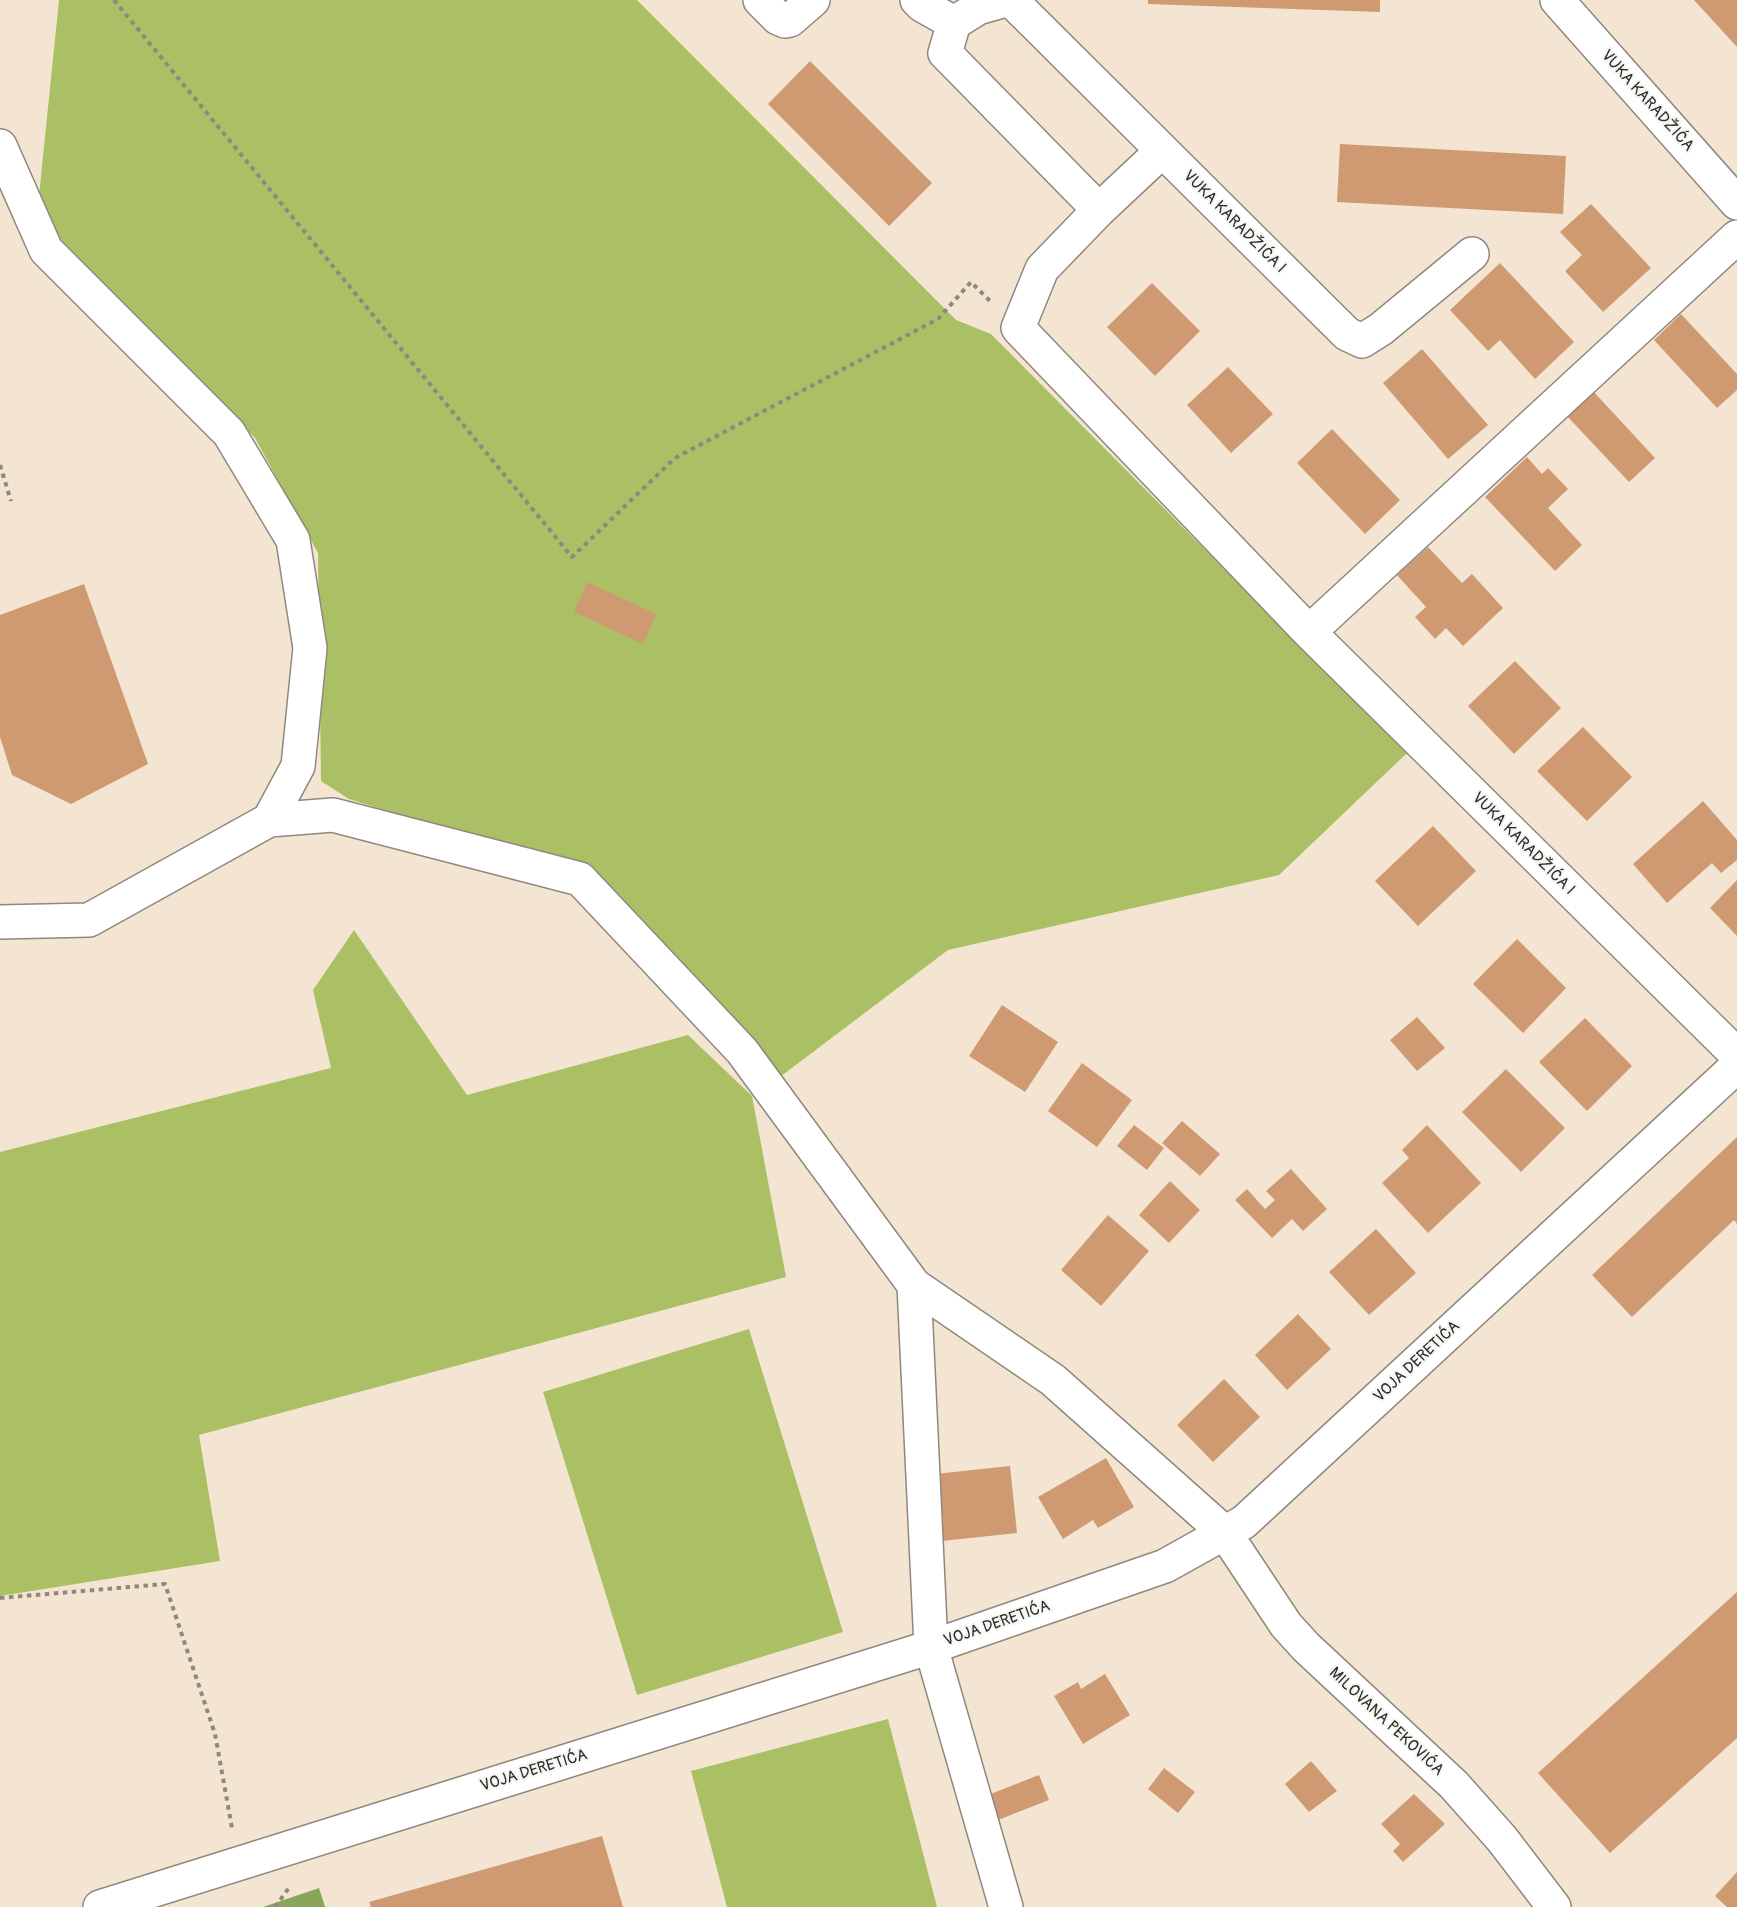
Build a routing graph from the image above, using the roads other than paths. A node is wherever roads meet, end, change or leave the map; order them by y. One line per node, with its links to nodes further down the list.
1 (760, 0): 2 (street)
2 (813, 0)
3 (917, 0): 7 (street)
4 (1006, 0): 7 (street)
5 (1011, 0): 9 (street, VUKA KARADŽIĆA I)
6 (1557, 0): 10 (street, VUKA KARADŽIĆA)
7 (954, 23): 11 (street)
8 (0, 146): 15 (street)
9 (1162, 151): 11 (street); 13 (street, VUKA KARADŽIĆA I)
10 (1737, 202)
11 (1099, 210): 14 (street, VUKA KARADŽIĆA I)
12 (1737, 237): 14 (street)
13 (1472, 254)
14 (1309, 632): 17 (street, VUKA KARADŽIĆA I)
15 (269, 820): 16 (street); 19 (street)
16 (0, 922)
17 (1737, 1055)
18 (1737, 1066): 20 (street, VOJA DERETIĆA)
19 (914, 1285): 20 (street, MILOVANA PEKOVIĆA); 21 (street)
20 (1225, 1533): 21 (street, VOJA DERETIĆA); 24 (street, MILOVANA PEKOVIĆA)
21 (931, 1647): 22 (street, VOJA DERETIĆA); 23 (street)
22 (100, 1907)
23 (1006, 1907)
24 (1554, 1907)

